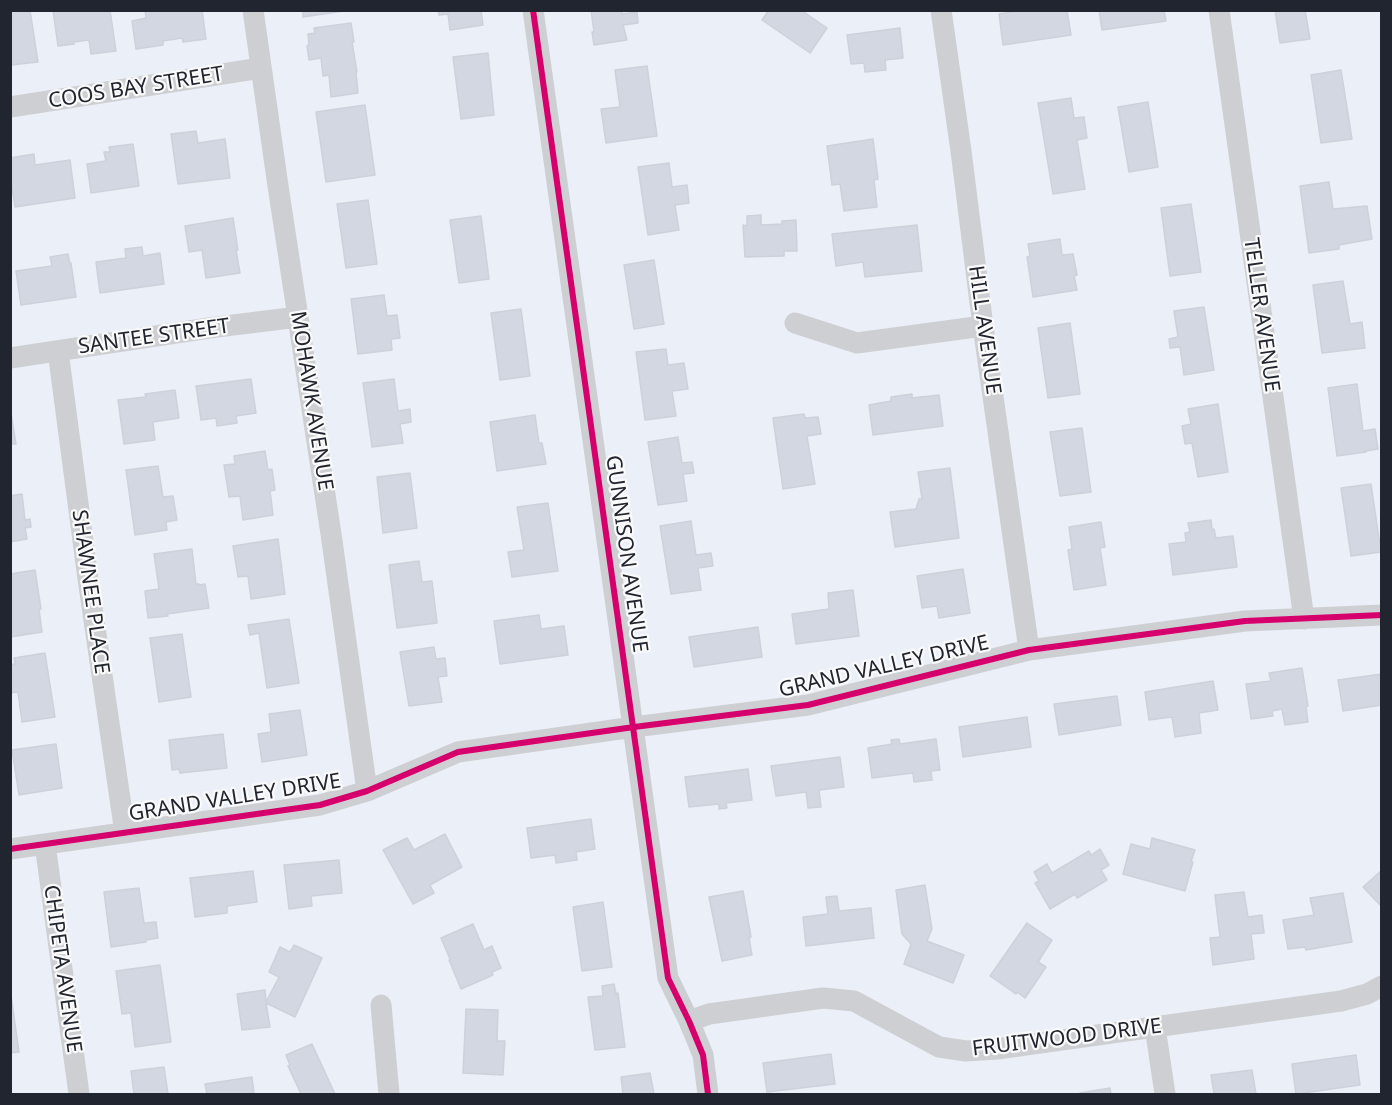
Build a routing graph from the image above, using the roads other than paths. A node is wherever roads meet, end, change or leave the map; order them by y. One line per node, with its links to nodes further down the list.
1 (254, 10): 5 (street, MOHAWK AVENUE)
2 (533, 10): 15 (street, GUNNISON AVENUE)
3 (941, 10): 9 (street, HILL AVENUE)
4 (1219, 10): 13 (street, TELLER AVENUE)
5 (261, 68): 6 (street, COOS BAY STREET); 7 (street, MOHAWK AVENUE)
6 (10, 107)
7 (298, 317): 10 (street, SANTEE STREET); 16 (street, MOHAWK AVENUE)
8 (795, 323): 9 (street)
9 (983, 326): 14 (street, HILL AVENUE)
10 (58, 351): 11 (street, SANTEE STREET); 17 (street, SHAWNEE PLACE)
11 (10, 358)
12 (1382, 615): 13 (street, GRAND VALLEY DRIVE)
13 (1304, 619): 14 (street, GRAND VALLEY DRIVE)
14 (1029, 650): 15 (street, GRAND VALLEY DRIVE)
15 (634, 727): 16 (street, GRAND VALLEY DRIVE); 22 (street, GUNNISON AVENUE)
16 (367, 791): 17 (street, GRAND VALLEY DRIVE)
17 (125, 833): 18 (street, GRAND VALLEY DRIVE)
18 (45, 844): 19 (street, GRAND VALLEY DRIVE); 24 (street, CHIPETA AVENUE)
19 (10, 849)
20 (1382, 986): 23 (street, FRUITWOOD DRIVE)
21 (381, 1005): 25 (street)
22 (689, 1021): 23 (street, FRUITWOOD DRIVE); 26 (street, GUNNISON AVENUE)
23 (1155, 1027): 27 (street)
24 (79, 1095)
25 (389, 1095)
26 (708, 1095)
27 (1165, 1095)

